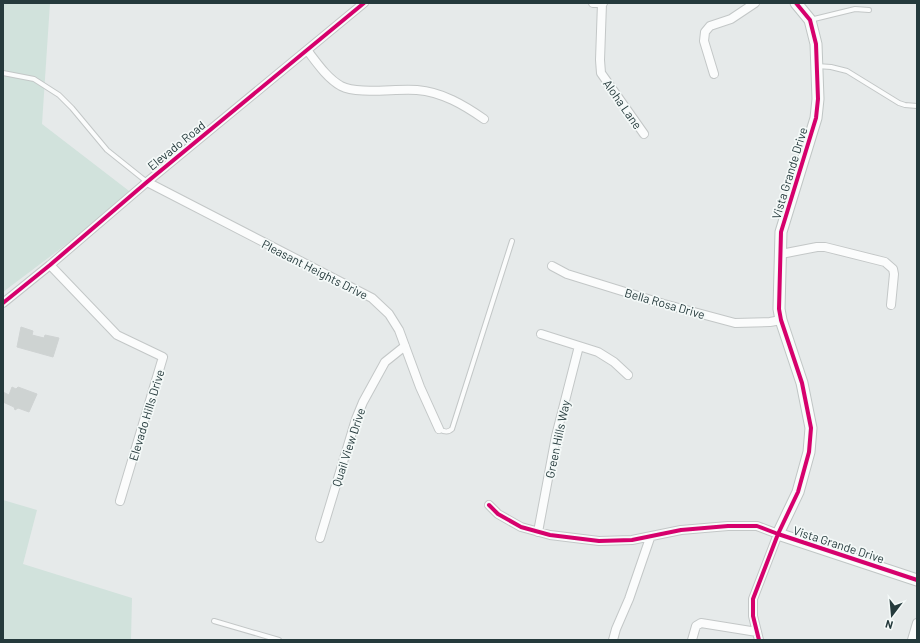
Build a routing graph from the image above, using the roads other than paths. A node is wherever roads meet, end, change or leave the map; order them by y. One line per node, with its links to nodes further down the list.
1 (364, 3): 8 (street, Elevado Road)
2 (593, 3): 3 (street)
3 (603, 3): 14 (street, Aloha Lane)
4 (755, 3): 11 (street)
5 (796, 3): 7 (street, Vista Grande Drive)
6 (869, 10): 7 (lane)
7 (810, 20): 9 (street, Vista Grande Drive)
8 (307, 50): 13 (street); 15 (street, Elevado Road)
9 (817, 66): 12 (lane); 17 (street, Vista Grande Drive)
10 (3, 73): 15 (lane)
11 (714, 74)
12 (917, 106)
13 (484, 119)
14 (644, 134)
15 (146, 182): 18 (street, Elevado Road); 24 (street, Pleasant Heights Drive)
16 (512, 241): 27 (lane)
17 (780, 254): 21 (street); 22 (street, Vista Grande Drive)
18 (50, 265): 20 (street, Elevado Road); 28 (street, Elevado Hills Drive)
19 (552, 266): 22 (street, Bella Rosa Drive)
20 (3, 303)
21 (891, 305)
22 (781, 320): 31 (street, Vista Grande Drive)
23 (541, 334): 25 (street)
24 (405, 346): 27 (street, Pleasant Heights Drive); 32 (street, Quail View Drive)
25 (579, 346): 26 (street); 30 (street, Green Hills Way)
26 (628, 375)
27 (439, 429)
28 (120, 501)
29 (489, 505): 30 (street)
30 (538, 532): 33 (street)
31 (778, 534): 33 (street); 34 (street, Vista Grande Drive); 37 (street)
32 (320, 538)
33 (650, 538): 39 (street)
34 (917, 580)
35 (214, 621): 38 (lane)
36 (917, 623): 41 (street)
37 (758, 636): 40 (street)
38 (279, 640)
39 (613, 640)
40 (692, 640)
41 (912, 640)

